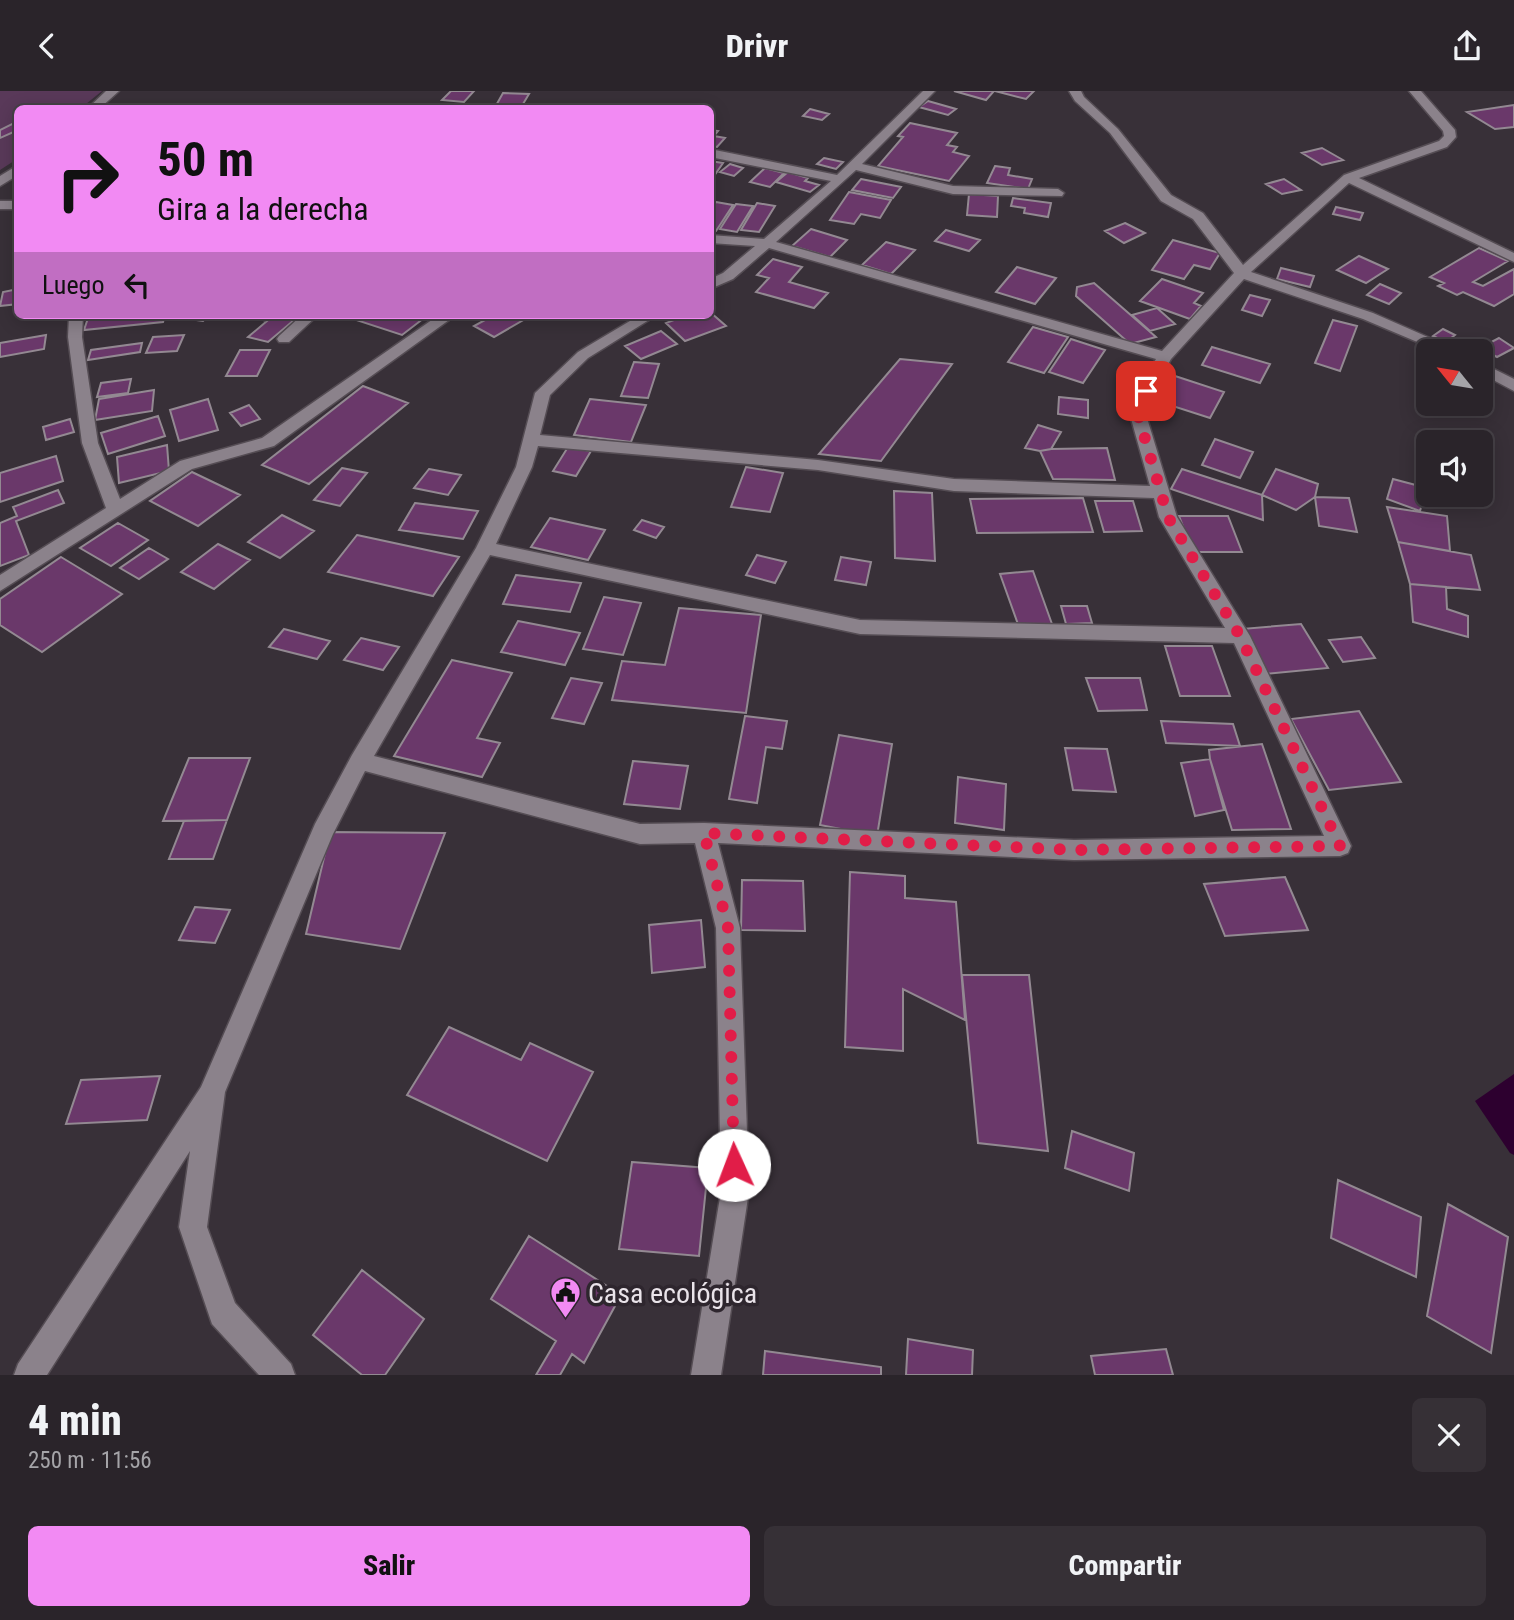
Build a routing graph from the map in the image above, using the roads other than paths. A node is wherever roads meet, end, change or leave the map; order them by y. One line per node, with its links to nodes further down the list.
1 (113, 91): 5 (street)
2 (929, 91): 7 (street)
3 (1075, 91): 14 (street)
4 (1415, 91): 8 (street)
5 (97, 105)
6 (714, 154): 9 (street)
7 (853, 166): 9 (street); 10 (street)
8 (1348, 178): 13 (street); 14 (street)
9 (840, 179): 12 (street)
10 (1058, 193)
11 (714, 239): 12 (street)
12 (766, 243): 15 (street); 22 (street)
13 (1514, 258)
14 (1242, 274): 21 (street); 22 (street)
15 (714, 283)
16 (76, 319): 27 (street)
17 (306, 319): 20 (street)
18 (443, 319): 27 (street)
19 (643, 319): 25 (street)
20 (284, 339)
21 (1423, 339)
22 (1165, 356): 26 (street)
23 (1493, 374): 24 (street)
24 (1514, 386)
25 (533, 440): 26 (street); 28 (street)
26 (1159, 492): 30 (street)
27 (115, 509): 29 (street)
28 (485, 548): 30 (street); 31 (street)
29 (0, 585)
30 (1240, 636): 32 (street)
31 (360, 761): 32 (street); 33 (street)
32 (704, 833): 36 (street)
33 (212, 1092): 34 (street); 35 (street)
34 (29, 1375)
35 (280, 1375)
36 (706, 1375)

